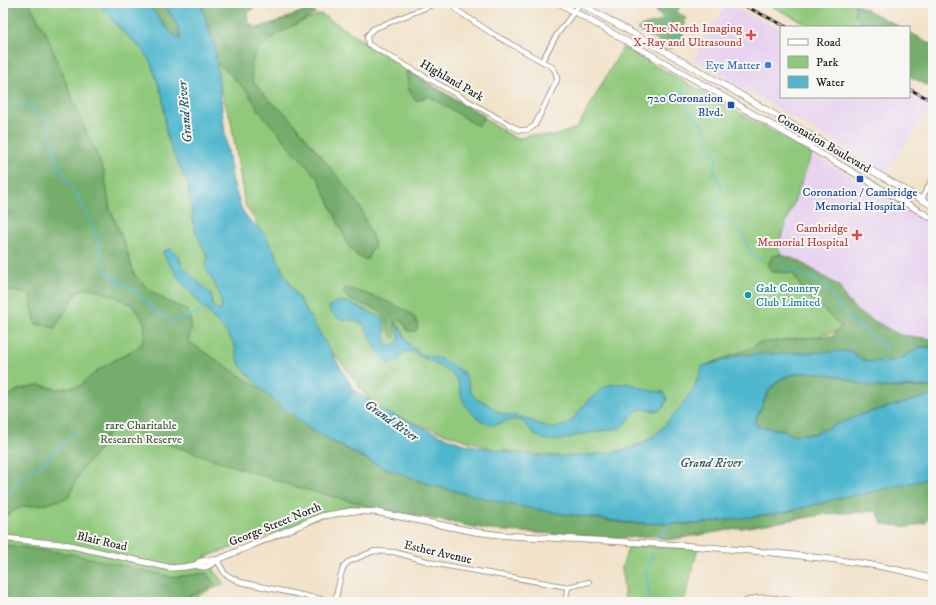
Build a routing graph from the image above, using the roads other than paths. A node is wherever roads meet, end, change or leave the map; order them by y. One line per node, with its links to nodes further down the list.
1 (437, 3): 8 (street, Highland Park)
2 (454, 3): 8 (street, Highland Park)
3 (559, 3): 5 (main road, Coronation Boulevard)
4 (579, 3): 5 (street); 6 (main road, Coronation Boulevard)
5 (574, 12): 7 (main road, Coronation Boulevard); 8 (street)
6 (653, 46): 7 (main road); 9 (main road, Coronation Boulevard)
7 (648, 54): 10 (main road, Coronation Boulevard)
8 (542, 61)
9 (820, 140): 10 (main road); 12 (main road, Coronation Boulevard)
10 (799, 141): 14 (main road, Coronation Boulevard)
11 (933, 178): 12 (street)
12 (921, 200): 13 (main road, Coronation Boulevard)
13 (933, 206)
14 (933, 219)
15 (3, 538): 16 (main road, Blair Road)
16 (216, 560): 17 (main road, George Street North); 20 (street)
17 (933, 579)
18 (589, 582): 19 (street, Esther Avenue)
19 (568, 587): 21 (street, Esther Avenue); 22 (street)
20 (324, 601): 21 (street)
21 (334, 602)
22 (565, 602)
23 (744, 602): 24 (street)
24 (801, 602)

